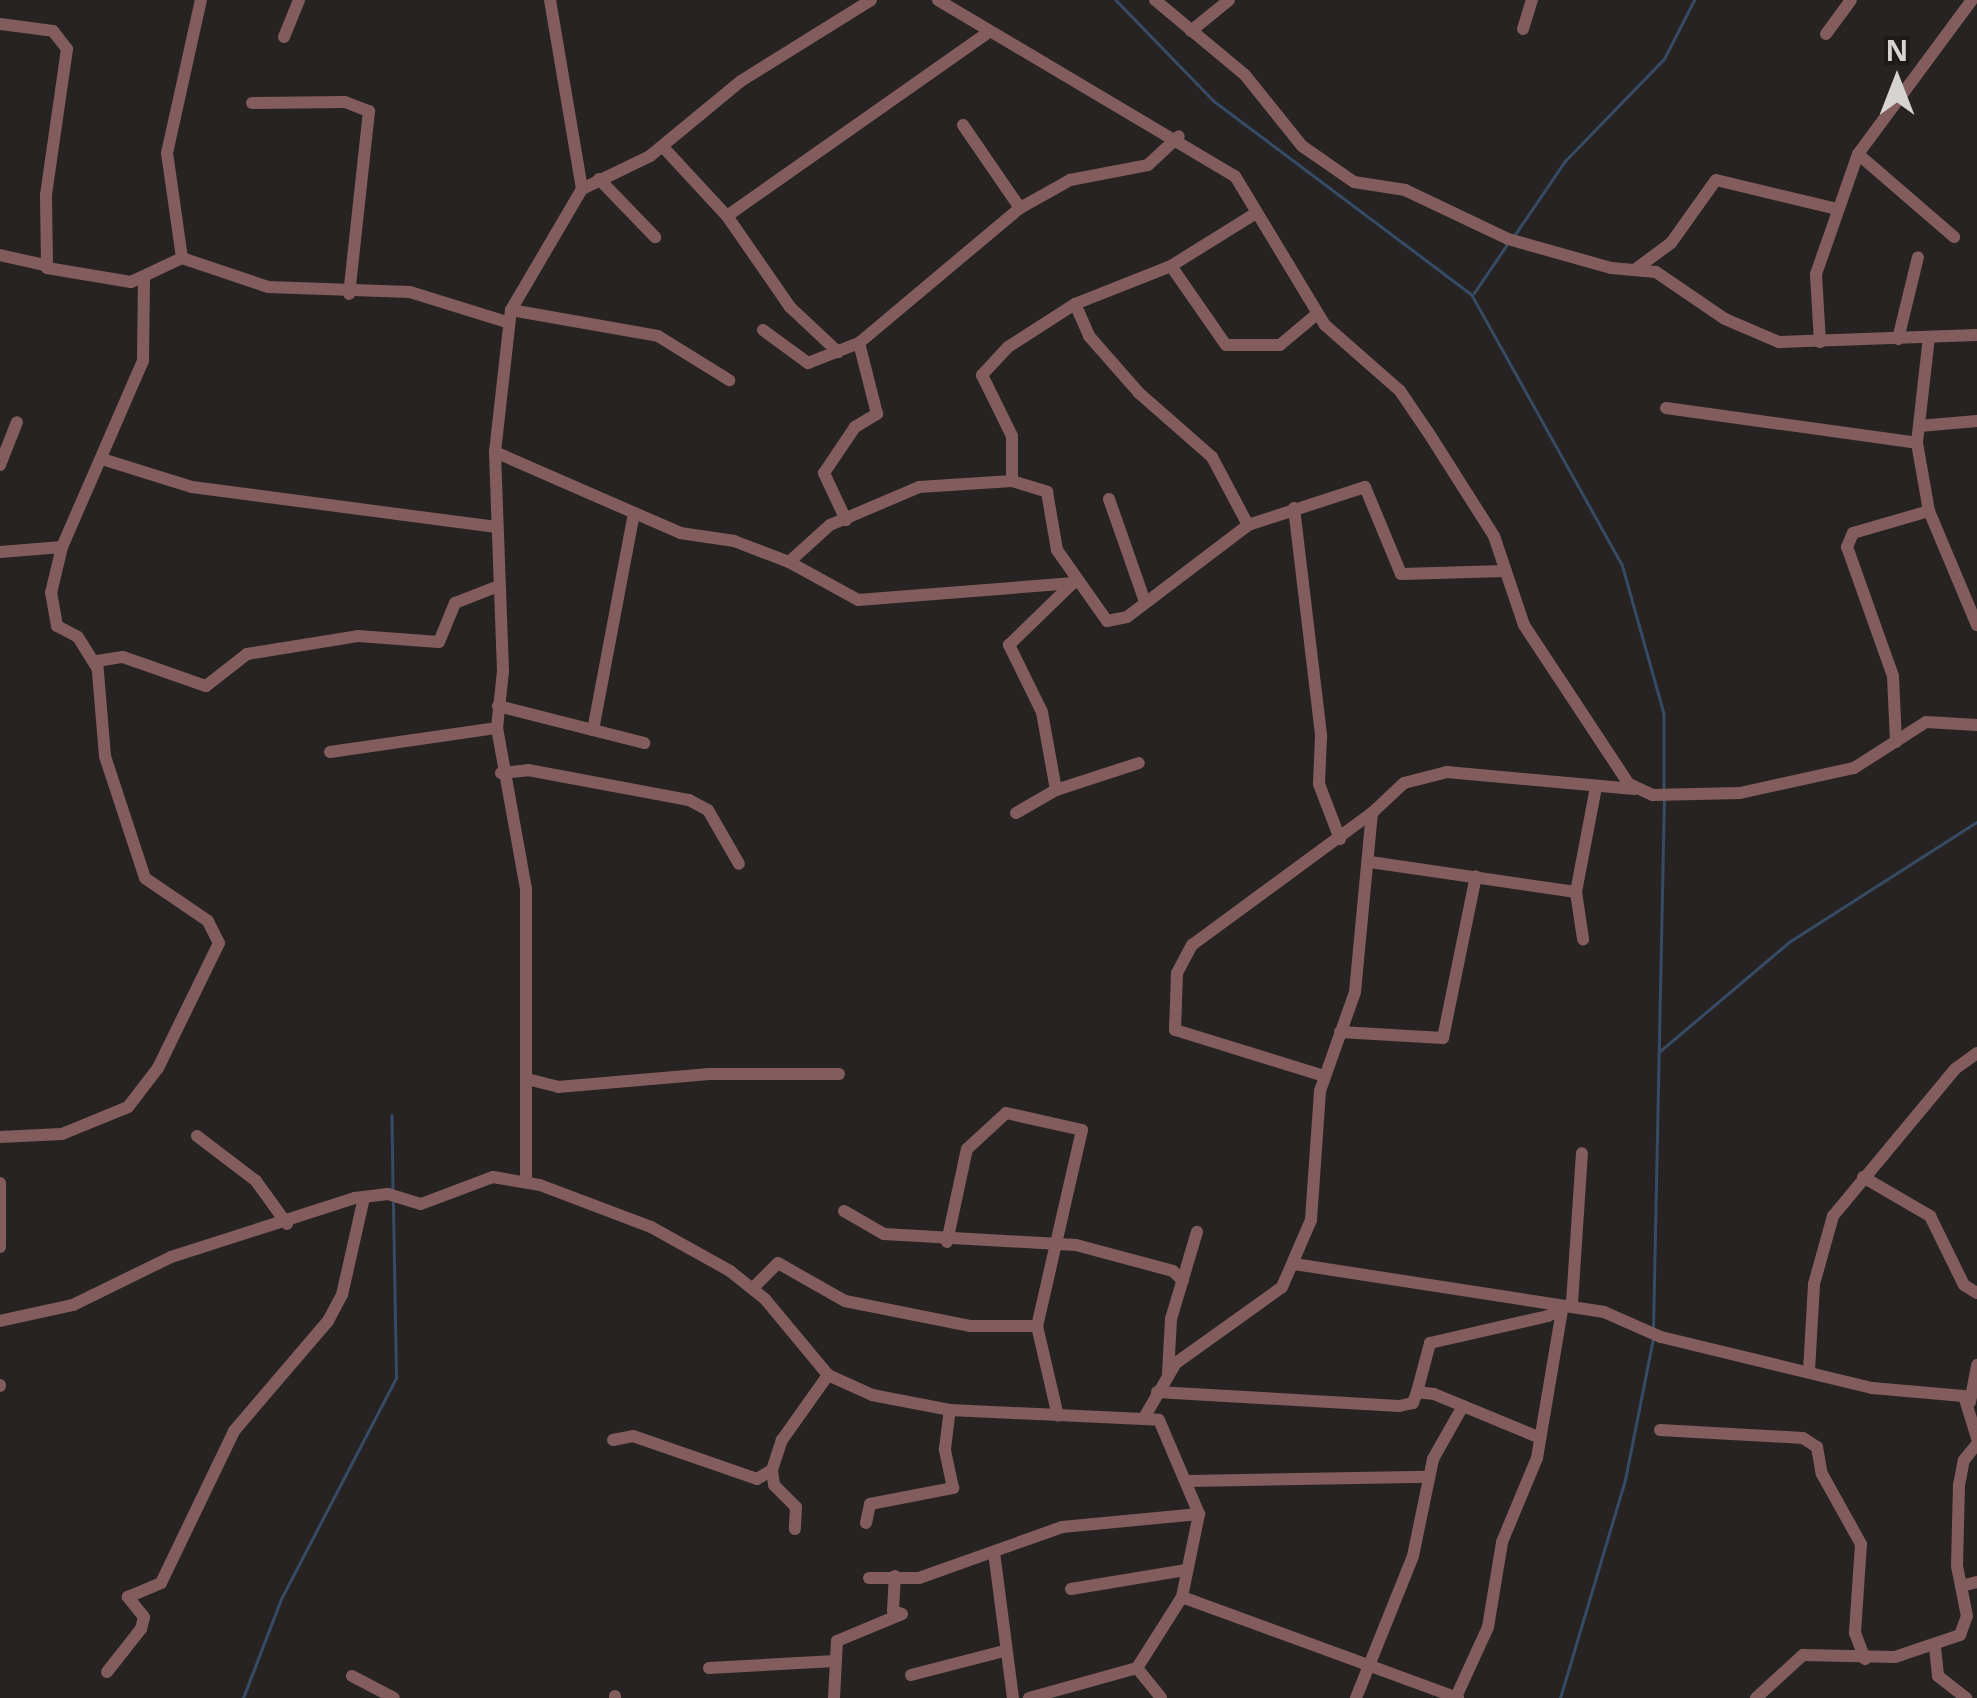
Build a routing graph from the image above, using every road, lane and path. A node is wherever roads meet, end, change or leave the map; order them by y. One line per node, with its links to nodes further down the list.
1 (201, 0): 32 (street)
2 (299, 0): 16 (street)
3 (550, 0): 23 (street)
4 (871, 0): 20 (street)
5 (938, 0): 14 (street)
6 (1155, 0): 13 (street)
7 (1228, 0): 13 (street)
8 (1532, 0): 12 (street)
9 (1851, 0): 15 (street)
10 (1972, 0): 21 (street)
11 (0, 24): 33 (street)
12 (1522, 29)
13 (1191, 31): 35 (street)
14 (986, 34): 19 (street); 27 (street)
15 (1826, 34)
16 (284, 37)
17 (252, 103): 37 (street)
18 (963, 124): 24 (street)
19 (1179, 136): 24 (street); 26 (street)
20 (662, 147): 22 (street); 27 (street)
21 (1858, 154): 25 (street); 29 (street)
22 (599, 179): 23 (street); 28 (street)
23 (582, 189): 40 (street)
24 (1020, 208): 46 (street)
25 (1836, 210): 35 (street); 45 (street)
26 (1256, 213): 34 (street); 39 (street)
27 (727, 216): 47 (street)
28 (655, 236)
29 (1954, 236)
30 (0, 255): 33 (street)
31 (1918, 257): 44 (street)
32 (182, 258): 36 (street); 37 (street)
33 (44, 266): 36 (street)
34 (1170, 266): 38 (street); 39 (street)
35 (1637, 268): 45 (street)
36 (144, 276): 55 (street)
37 (349, 294): 40 (street)
38 (1075, 304): 57 (street); 63 (street)
39 (1317, 314): 68 (street)
40 (509, 316): 48 (street); 54 (street)
41 (763, 330): 47 (street)
42 (1977, 334): 43 (street)
43 (1929, 337): 44 (street); 52 (street)
44 (1898, 338): 45 (street)
45 (1820, 342)
46 (859, 343): 47 (street); 62 (street)
47 (838, 352)
48 (729, 380)
49 (1666, 408): 53 (street)
50 (17, 422): 56 (street)
51 (1977, 422): 52 (street)
52 (1919, 426): 53 (street)
53 (1917, 443): 60 (street)
54 (495, 452): 61 (street); 64 (street)
55 (102, 459): 64 (street); 65 (street)
56 (0, 464)
57 (1012, 481): 62 (street); 69 (street)
58 (1109, 499): 71 (street)
59 (1294, 508): 63 (street); 68 (street); 88 (street)
60 (1930, 511): 72 (street); 78 (street)
61 (634, 514): 67 (street); 77 (street)
62 (846, 520): 67 (street)
63 (1248, 525): 71 (street)
64 (496, 527): 70 (street)
65 (62, 547): 66 (street); 73 (street)
66 (0, 552)
67 (789, 562): 69 (street)
68 (1506, 570): 84 (street)
69 (1073, 582): 71 (street); 85 (street)
70 (496, 588): 73 (street); 74 (street)
71 (1144, 602)
72 (1977, 625)
73 (96, 666): 100 (street)
74 (498, 706): 76 (street); 77 (street)
75 (1977, 725): 78 (street)
76 (497, 728): 80 (street); 82 (street)
77 (593, 730): 79 (street)
78 (1896, 742): 84 (street)
79 (644, 743)
80 (330, 752)
81 (1139, 763): 85 (street)
82 (501, 773): 90 (street); 98 (street)
83 (1596, 787): 84 (street); 87 (street); 92 (street)
84 (1636, 789)
85 (1056, 790): 86 (street)
86 (1016, 813)
87 (1372, 814): 88 (street); 89 (street)
88 (1340, 839): 97 (street)
89 (1370, 862): 91 (street); 94 (street)
90 (739, 864)
91 (1476, 876): 92 (street); 94 (street)
92 (1576, 892): 93 (street)
93 (1583, 939)
94 (1340, 1032): 97 (street)
95 (1977, 1053): 102 (street)
96 (839, 1074): 98 (street)
97 (1324, 1076): 112 (street)
98 (527, 1080): 103 (street)
99 (197, 1136): 107 (street)
100 (0, 1137)
101 (1582, 1153): 116 (street)
102 (1863, 1178): 115 (street); 120 (street)
103 (526, 1182): 105 (street); 114 (street)
104 (0, 1183): 111 (street)
105 (364, 1197): 107 (street); 155 (street)
106 (844, 1211): 109 (street)
107 (287, 1224): 117 (street)
108 (1197, 1232): 113 (street)
109 (948, 1242): 110 (street); 110 (street)
110 (1060, 1244): 113 (street); 118 (street)
111 (0, 1247)
112 (1294, 1264): 116 (street); 121 (street)
113 (1184, 1282): 121 (street)
114 (753, 1288): 118 (street); 122 (street)
115 (1977, 1292)
116 (1562, 1310): 120 (street); 124 (street); 131 (street)
117 (0, 1320)
118 (1038, 1326): 128 (street)
119 (1977, 1365): 125 (street)
120 (1809, 1371): 125 (street)
121 (1168, 1373): 123 (street)
122 (828, 1375): 127 (street); 134 (street)
123 (1156, 1392): 124 (street); 129 (street)
124 (1416, 1392): 126 (street)
125 (1970, 1402): 133 (street)
126 (1463, 1406): 131 (street); 135 (street)
127 (950, 1410): 128 (street); 138 (street)
128 (1058, 1416): 129 (street)
129 (1145, 1416): 136 (street)
130 (1660, 1430): 150 (street)
131 (1540, 1438): 164 (street)
132 (613, 1440): 134 (street)
133 (1977, 1441): 145 (street)
134 (772, 1470): 139 (street)
135 (1428, 1477): 136 (street); 152 (street)
136 (1188, 1481): 137 (street)
137 (1199, 1514): 140 (street); 141 (street)
138 (866, 1522)
139 (795, 1529)
140 (994, 1552): 142 (street); 149 (street)
141 (1186, 1570): 146 (street); 147 (street)
142 (894, 1576): 143 (street); 151 (street)
143 (869, 1578)
144 (1977, 1582): 145 (street)
145 (1962, 1586): 148 (street)
146 (1071, 1589)
147 (1182, 1596): 152 (street); 154 (street)
148 (1936, 1647): 150 (street); 166 (street)
149 (1004, 1651): 156 (street); 160 (street)
150 (1865, 1659): 165 (street)
151 (835, 1661): 153 (street); 159 (street)
152 (1370, 1665): 163 (street); 164 (street)
153 (709, 1668)
154 (1137, 1668): 161 (street); 162 (street)
155 (107, 1672)
156 (912, 1675)
157 (352, 1676): 158 (street)
158 (394, 1698)
159 (834, 1698)
160 (1013, 1698)
161 (1029, 1698)
162 (1162, 1698)
163 (1356, 1698)
164 (1457, 1698)
165 (1756, 1698)
166 (1966, 1698)

